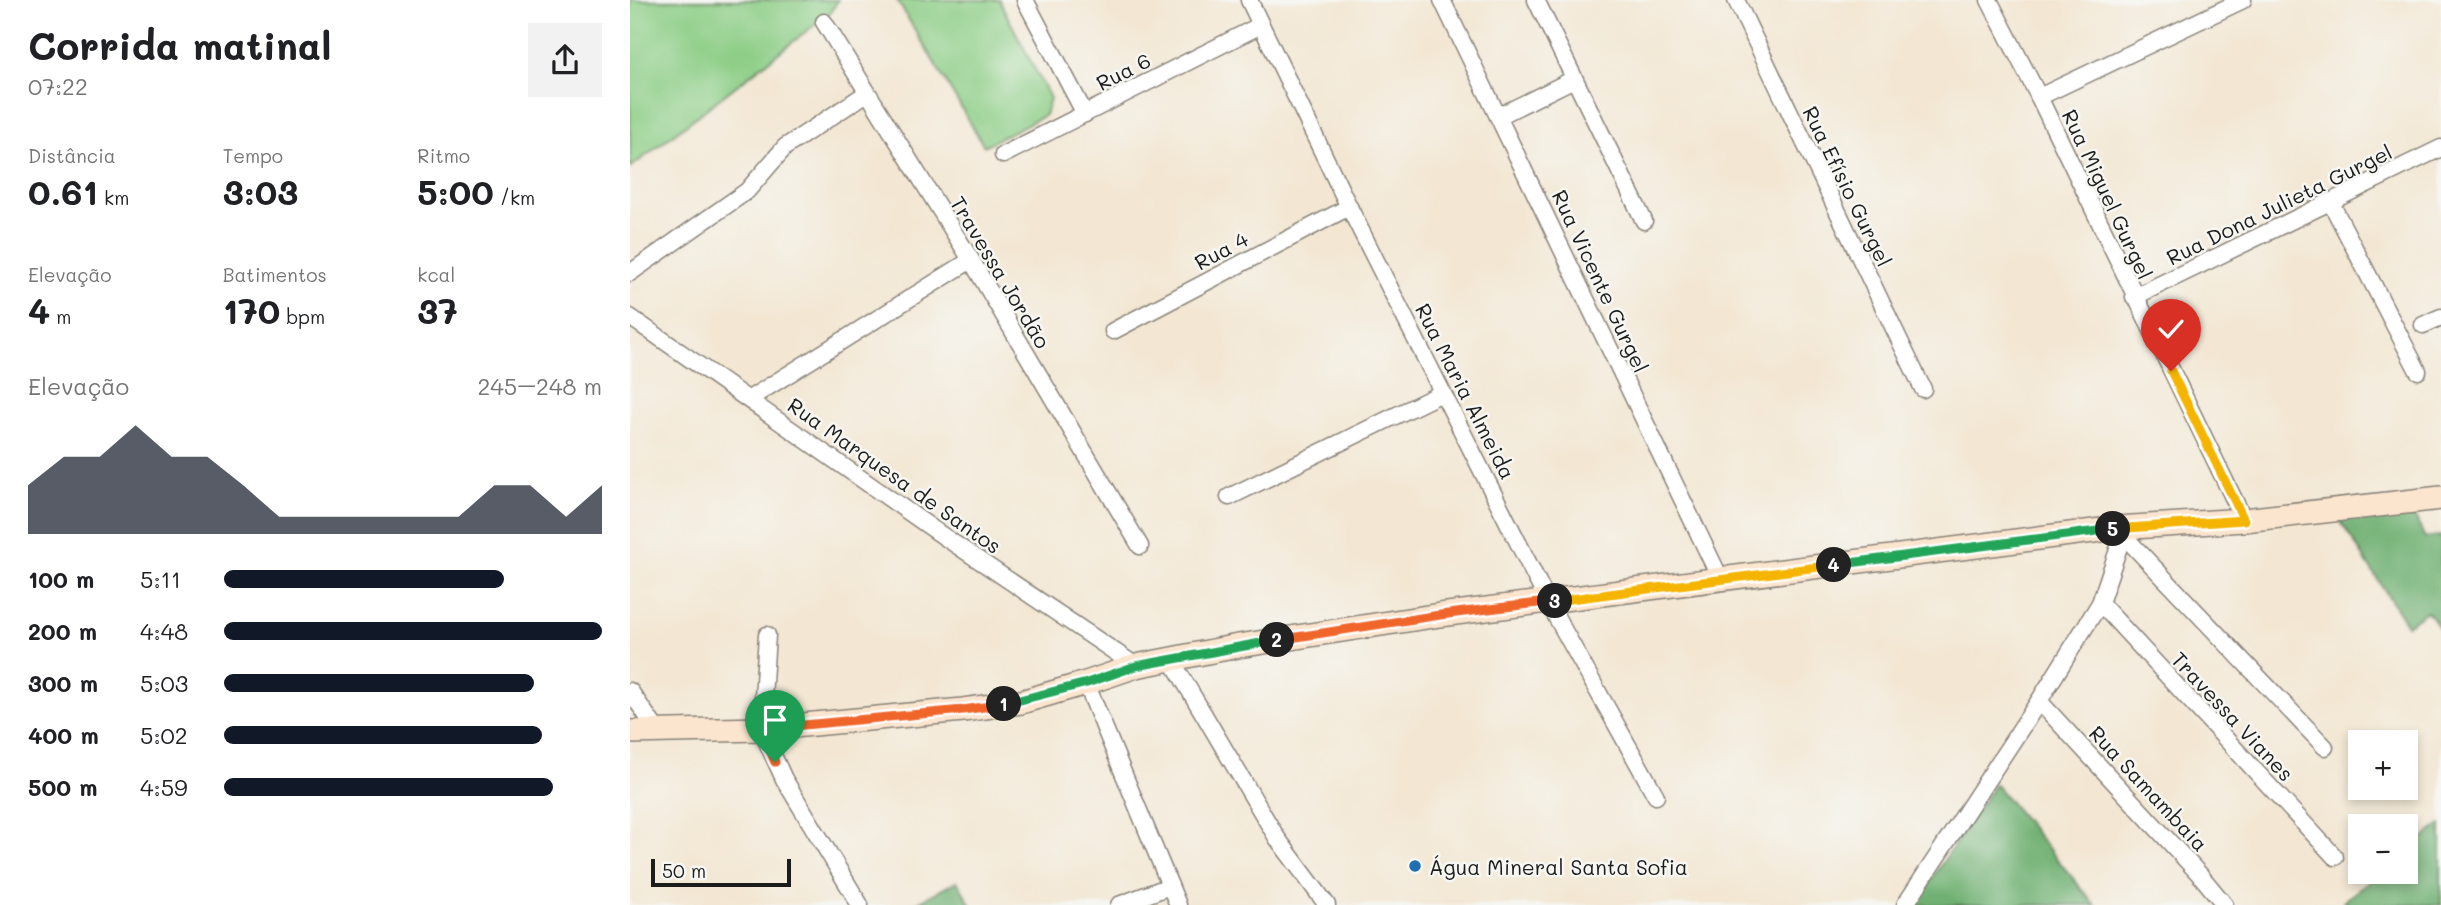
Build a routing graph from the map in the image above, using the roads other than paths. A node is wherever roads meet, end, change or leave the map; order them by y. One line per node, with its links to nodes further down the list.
1 (1024, 0): 13 (street)
2 (1249, 0): 9 (street, Rua Maria Almeida)
3 (1442, 0): 14 (street, Rua Vicente Gurgel)
4 (1536, 0): 10 (street)
5 (1736, 0): 28 (street, Rua Efísio Gurgel)
6 (1989, 0): 12 (street, Rua Miguel Gurgel)
7 (2243, 0): 12 (street)
8 (824, 22): 11 (street, Travessa Jordão)
9 (1261, 25): 13 (street, Rua 6); 18 (street, Rua Maria Almeida)
10 (1574, 79): 14 (street); 19 (street)
11 (867, 93): 20 (street, Travessa Jordão); 21 (street)
12 (2039, 96): 22 (street, Rua Miguel Gurgel)
13 (1085, 114): 16 (street, Rua 6)
14 (1499, 116): 36 (street, Rua Vicente Gurgel)
15 (2441, 148): 17 (street, Rua Dona Julieta Gurgel)
16 (1003, 155)
17 (2331, 203): 22 (street, Rua Dona Julieta Gurgel); 27 (street)
18 (1349, 207): 26 (street, Rua 4); 29 (street, Rua Maria Almeida)
19 (1644, 221)
20 (971, 260): 30 (street); 35 (street, Travessa Jordão)
21 (630, 273)
22 (2134, 297): 33 (street, Rua Miguel Gurgel)
23 (630, 317): 30 (street, Rua Marquesa de Santos)
24 (2441, 317): 25 (street)
25 (2423, 325)
26 (1113, 331)
27 (2418, 372)
28 (1923, 389)
29 (1442, 393): 31 (street); 37 (street, Rua Maria Almeida)
30 (749, 399): 41 (street, Rua Marquesa de Santos)
31 (1229, 497)
32 (2441, 498): 33 (street)
33 (2244, 520): 34 (street)
34 (2120, 531): 36 (street); 38 (street); 48 (street, Travessa Vianes)
35 (1140, 546)
36 (1721, 580): 37 (street)
37 (1548, 602): 40 (street); 49 (street, Rua Maria Almeida)
38 (2100, 603): 44 (street); 50 (street, Travessa Vianes)
39 (767, 635): 45 (street)
40 (1171, 659): 41 (street); 55 (street)
41 (1136, 666): 42 (street)
42 (1087, 683): 45 (street); 51 (street)
43 (630, 691): 47 (street)
44 (2039, 701): 56 (street); 57 (street, Rua Samambaia)
45 (761, 729): 47 (street); 52 (street)
46 (630, 732): 47 (street)
47 (659, 733)
48 (2325, 747)
49 (1656, 796)
50 (2335, 858)
51 (1170, 886): 53 (street); 54 (street)
52 (860, 905)
53 (1119, 905)
54 (1178, 905)
55 (1327, 905)
56 (1905, 905)
57 (2225, 905)

